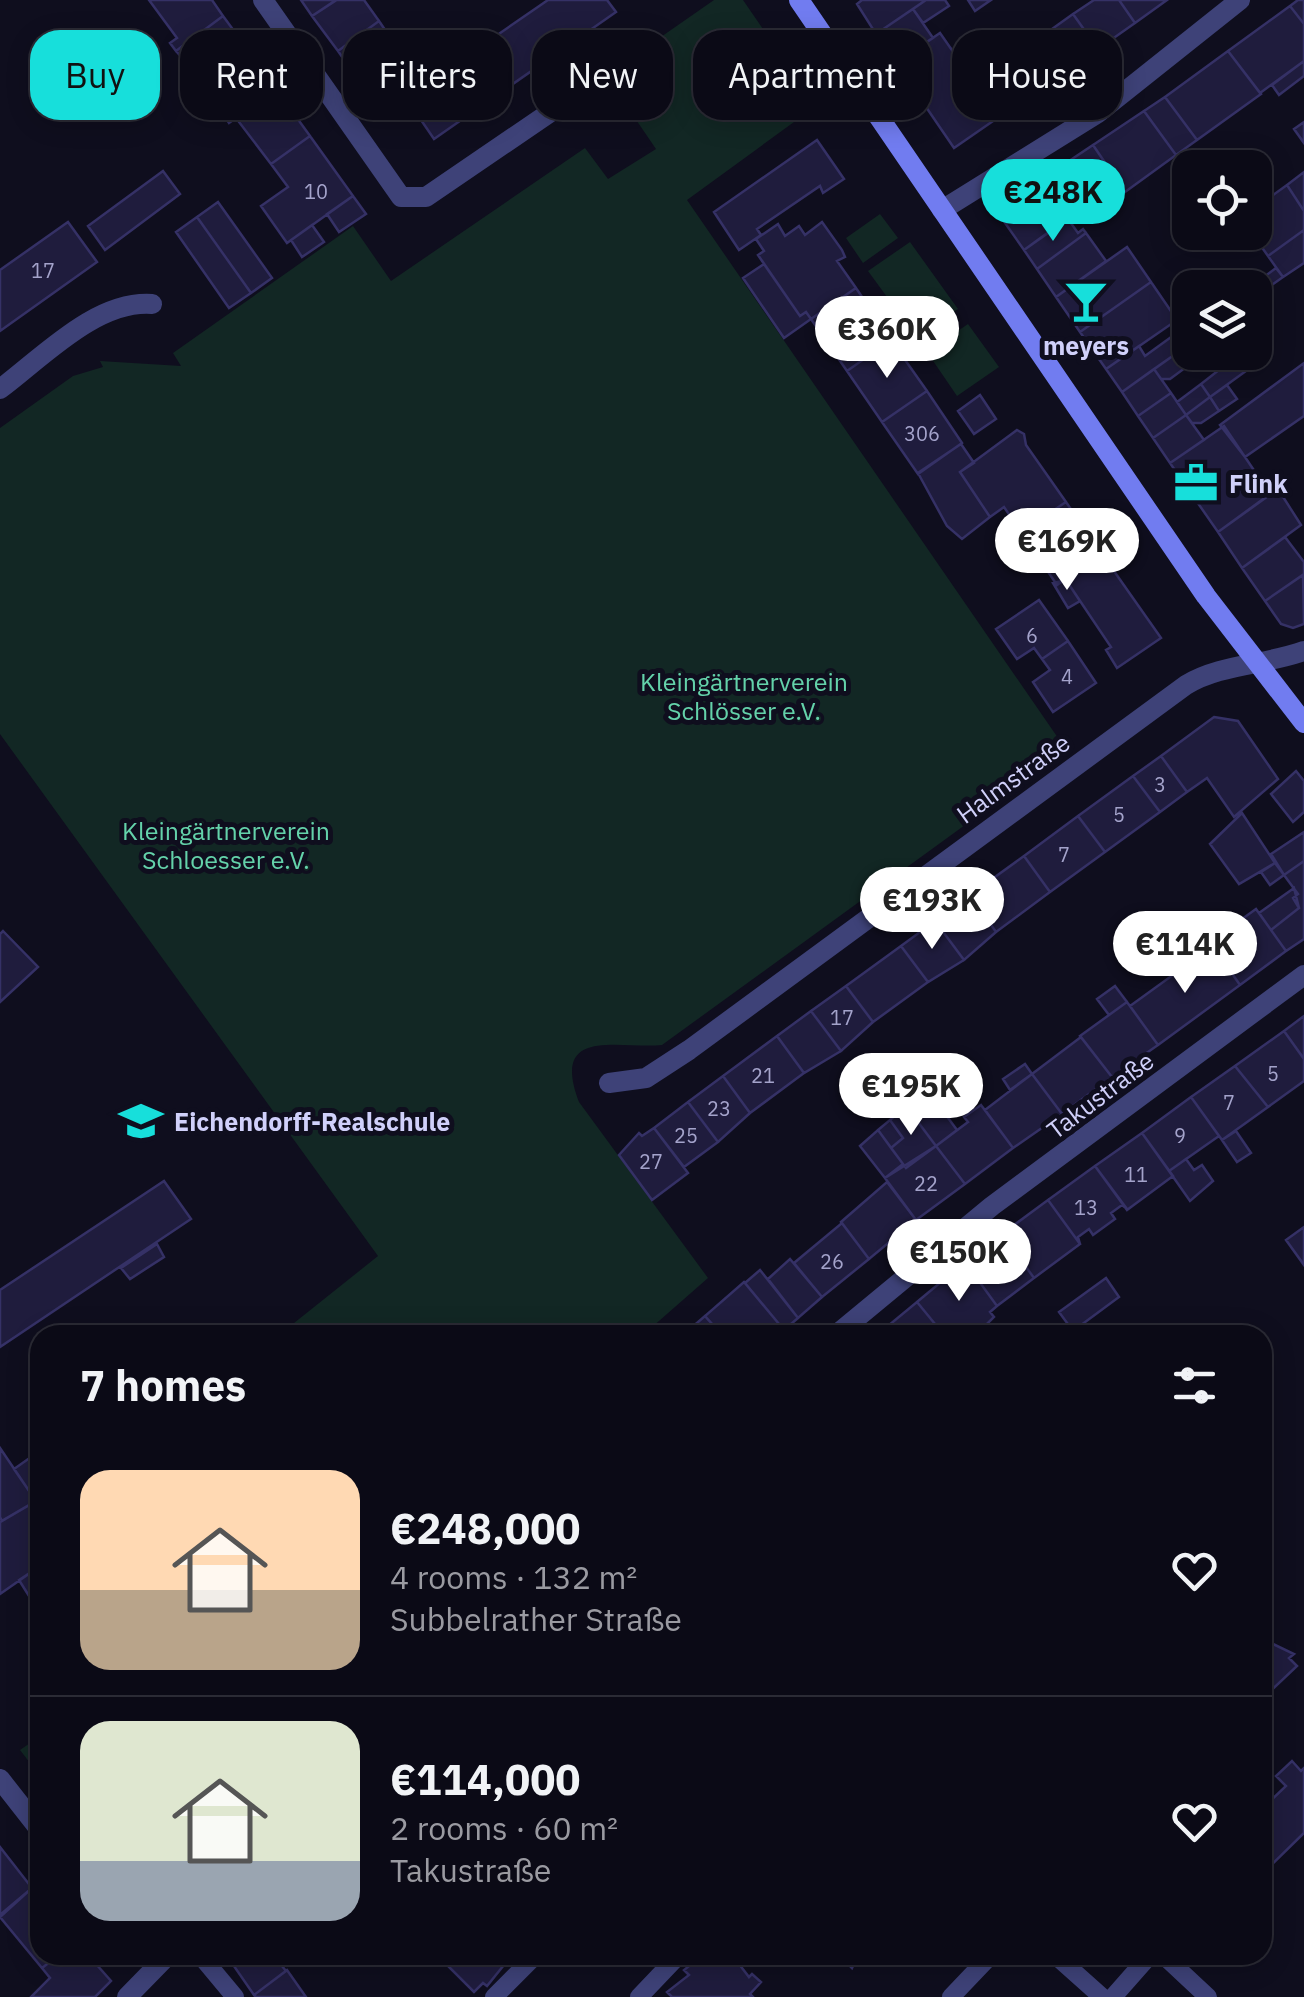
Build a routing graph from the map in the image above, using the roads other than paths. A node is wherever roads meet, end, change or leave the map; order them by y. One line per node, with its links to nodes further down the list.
1 (263, 0): 4 (street)
2 (799, 0): 5 (main road)
3 (1240, 0): 5 (street)
4 (538, 120)
5 (942, 210): 9 (main road)
6 (152, 304): 7 (street)
7 (0, 389)
8 (1304, 651): 9 (street, Halmstraße)
9 (1258, 666): 10 (main road); 12 (street, Halmstraße)
10 (1304, 722)
11 (1304, 975): 13 (street, Takustraße)
12 (609, 1083)
13 (848, 1325)
14 (0, 1779): 15 (street)
15 (30, 1817)
16 (152, 1965): 24 (street)
17 (208, 1965): 25 (lane)
18 (526, 1965): 26 (lane)
19 (670, 1965): 27 (lane)
20 (981, 1965): 28 (lane)
21 (1066, 1965): 29 (lane)
22 (1141, 1965): 30 (lane)
23 (1174, 1965): 31 (lane)
24 (127, 1997)
25 (234, 1997)
26 (494, 1997)
27 (640, 1997)
28 (950, 1997)
29 (1102, 1997)
30 (1113, 1997)
31 (1208, 1997)

